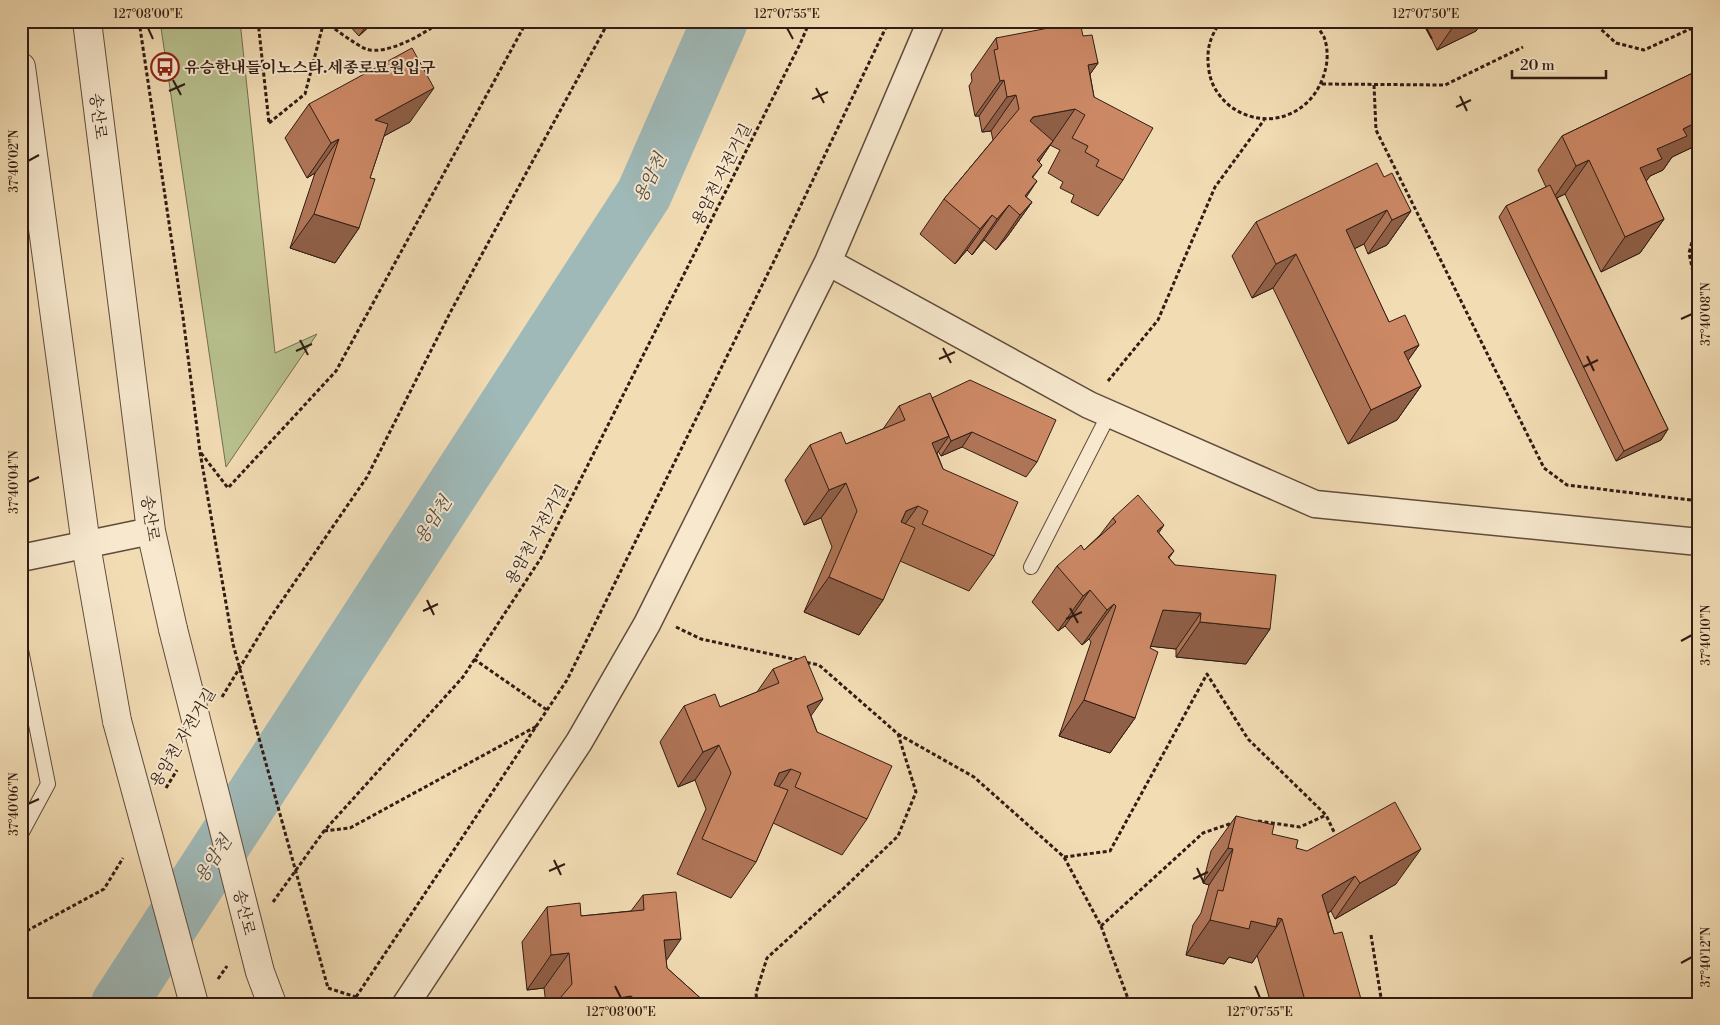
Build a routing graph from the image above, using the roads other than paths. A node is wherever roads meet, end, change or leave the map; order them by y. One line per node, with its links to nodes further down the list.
1 (87, 21): 6 (street, 송산로)
2 (931, 21): 4 (street)
3 (21, 68): 8 (street)
4 (828, 262): 5 (street); 15 (street)
5 (1099, 409): 7 (street); 10 (lane)
6 (151, 531): 8 (street); 14 (street, 송산로, bridge)
7 (1699, 542)
8 (86, 545): 9 (street); 13 (street, bridge)
9 (21, 558)
10 (1031, 567)
11 (21, 650): 12 (lane)
12 (21, 834)
13 (194, 1004)
14 (272, 1004)
15 (406, 1004)

